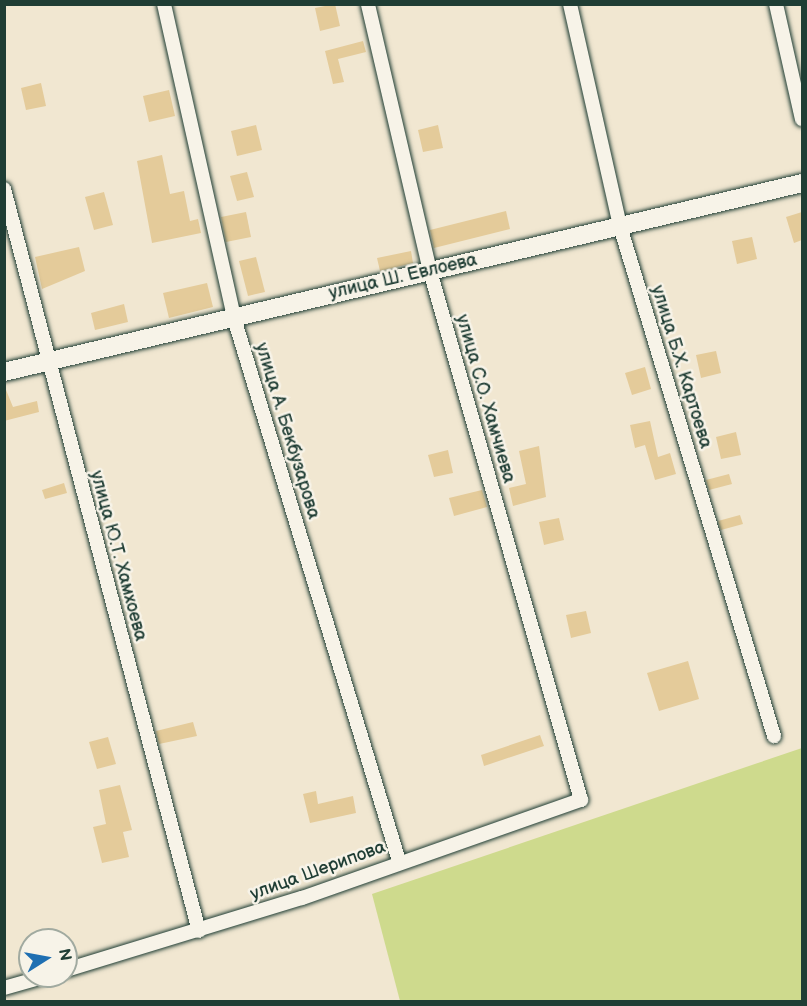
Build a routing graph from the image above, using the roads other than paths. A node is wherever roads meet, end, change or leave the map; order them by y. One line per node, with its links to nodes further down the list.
1 (164, 4): 10 (street, улица А. Бекбузарова)
2 (368, 4): 9 (street, улица С.О. Хамчиева)
3 (570, 4): 8 (street, улица Б.Х. Картоева)
4 (776, 4): 5 (street)
5 (802, 119)
6 (802, 183): 8 (street, улица Ш. Евлоева)
7 (4, 189): 11 (street, улица Ю.Т. Хамхоева)
8 (620, 226): 9 (street, улица Ш. Евлоева); 13 (street, улица Б.Х. Картоева)
9 (430, 271): 10 (street, улица Ш. Евлоева); 14 (street, улица С.О. Хамчиева)
10 (234, 318): 11 (street, улица Ш. Евлоева); 15 (street, улица А. Бекбузарова)
11 (48, 362): 12 (street, улица Ш. Евлоева); 16 (street, улица Ю.Т. Хамхоева)
12 (4, 372)
13 (774, 736)
14 (581, 800): 15 (street, улица Шерипова)
15 (399, 861): 16 (street, улица Шерипова)
16 (199, 932): 17 (street, улица Шерипова)
17 (78, 967)

